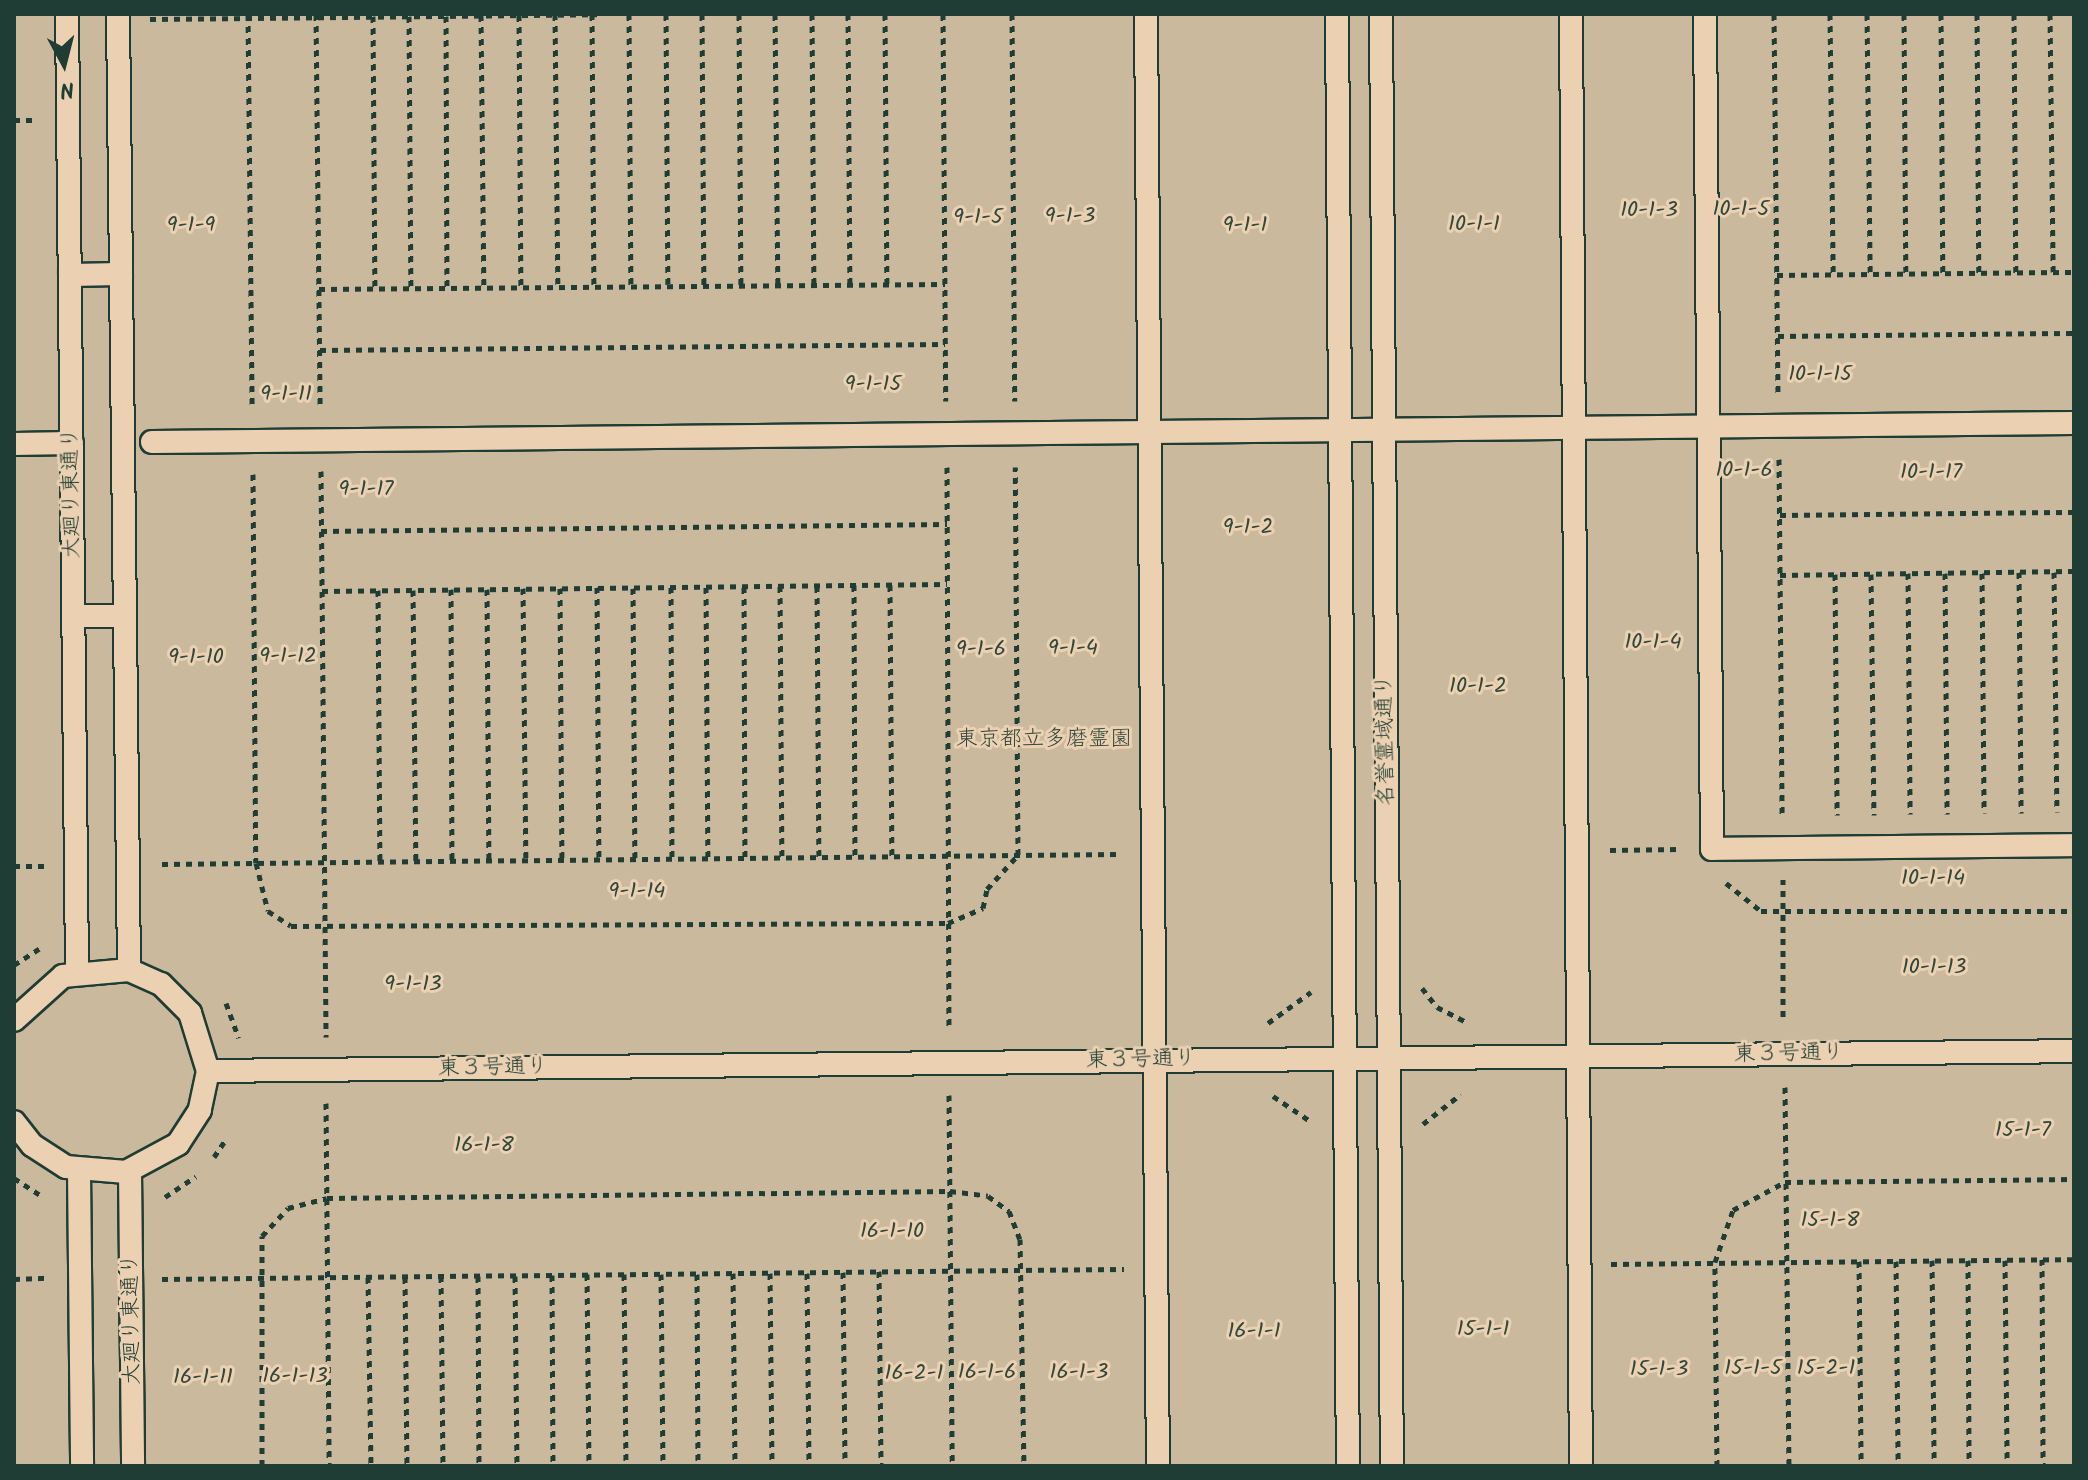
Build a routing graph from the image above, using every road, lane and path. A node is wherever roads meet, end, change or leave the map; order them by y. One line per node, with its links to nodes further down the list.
1 (67, 14): 42 (lane, 大廻り東通り)
2 (555, 14): 3 (path); 27 (path); 53 (path)
3 (594, 14): 54 (path)
4 (629, 14): 50 (path)
5 (666, 14): 51 (path)
6 (702, 14): 52 (path)
7 (739, 14): 46 (path)
8 (775, 14): 47 (path)
9 (812, 14): 48 (path)
10 (848, 14): 49 (path)
11 (885, 14): 44 (path)
12 (943, 14): 45 (path)
13 (1146, 14): 70 (lane)
14 (1337, 14): 69 (lane, 名誉霊域通り)
15 (1381, 14): 68 (lane, 名誉霊域通り)
16 (1571, 14): 67 (lane)
17 (1705, 14): 66 (lane)
18 (1830, 14): 39 (path)
19 (1867, 14): 40 (path)
20 (1904, 14): 41 (path)
21 (1941, 14): 35 (path)
22 (1977, 14): 36 (path)
23 (2014, 14): 37 (path)
24 (2050, 14): 33 (path)
25 (316, 15): 29 (path); 30 (path); 58 (path)
26 (481, 15): 27 (path); 32 (path); 56 (path)
27 (519, 15): 57 (path)
28 (128, 16): 29 (path); 38 (lane)
29 (248, 16)
30 (373, 16): 31 (path); 59 (path)
31 (409, 16): 32 (path); 60 (path)
32 (446, 16): 55 (path)
33 (2053, 272): 34 (path); 37 (path)
34 (2074, 272)
35 (1943, 273): 36 (path); 41 (path)
36 (1979, 273): 37 (path)
37 (2016, 273)
38 (121, 274): 42 (lane); 107 (lane)
39 (1833, 274): 40 (path); 43 (path)
40 (1870, 274): 41 (path)
41 (1906, 274)
42 (70, 275): 74 (lane, 大廻り東通り)
43 (1777, 275)
44 (887, 284): 45 (path); 49 (path)
45 (945, 284): 63 (path)
46 (741, 285): 47 (path); 52 (path)
47 (778, 285): 48 (path)
48 (814, 285): 49 (path)
49 (850, 285)
50 (631, 286): 51 (path); 54 (path)
51 (668, 286): 52 (path)
52 (704, 286)
53 (558, 287): 54 (path); 57 (path)
54 (594, 287)
55 (447, 288): 56 (path); 60 (path)
56 (484, 288): 57 (path)
57 (521, 288)
58 (319, 289): 59 (path); 64 (path)
59 (375, 289): 60 (path)
60 (411, 289)
61 (2074, 333): 62 (path)
62 (1778, 336)
63 (945, 344): 64 (path); 71 (path)
64 (320, 350): 72 (path)
65 (2074, 423): 66 (lane)
66 (1710, 426): 67 (lane); 115 (lane)
67 (1573, 427): 68 (lane); 158 (lane)
68 (1383, 429): 69 (lane); 159 (lane, 名誉霊域通り)
69 (1339, 430): 70 (lane); 160 (lane, 名誉霊域通り)
70 (1150, 432): 71 (lane); 161 (lane)
71 (947, 434): 72 (lane); 78 (path)
72 (320, 440): 73 (lane); 79 (path)
73 (152, 442)
74 (72, 443): 75 (lane); 106 (lane, 大廻り東通り)
75 (14, 444)
76 (2074, 512): 77 (path)
77 (1780, 515)
78 (947, 524): 79 (path); 89 (path)
79 (321, 531): 105 (path)
80 (2074, 571): 82 (path)
81 (2019, 572): 82 (path); 85 (path); 110 (path)
82 (2054, 572): 108 (path)
83 (1908, 573): 84 (path); 87 (path); 111 (path)
84 (1945, 573): 85 (path); 112 (path)
85 (1982, 573): 109 (path)
86 (1835, 574): 87 (path); 88 (path); 113 (path)
87 (1871, 574): 114 (path)
88 (1780, 575)
89 (947, 584): 91 (path); 120 (path)
90 (854, 585): 91 (path); 93 (path); 123 (path)
91 (890, 585): 119 (path)
92 (780, 586): 93 (path); 98 (path); 121 (path)
93 (817, 586): 122 (path)
94 (597, 587): 95 (path); 100 (path); 130 (path)
95 (633, 587): 96 (path); 126 (path)
96 (671, 587): 97 (path); 127 (path)
97 (706, 587): 98 (path); 124 (path)
98 (744, 587): 125 (path)
99 (523, 588): 100 (path); 102 (path); 128 (path)
100 (560, 588): 129 (path)
101 (451, 589): 102 (path); 104 (path); 132 (path)
102 (487, 589): 133 (path)
103 (378, 590): 104 (path); 105 (path); 134 (path)
104 (413, 590): 131 (path)
105 (322, 591): 136 (path)
106 (73, 616): 107 (lane); 145 (lane, 大廻り東通り)
107 (124, 616): 144 (lane)
108 (2066, 845): 110 (lane)
109 (1984, 846): 110 (lane); 112 (lane)
110 (2021, 846)
111 (1911, 847): 112 (lane); 114 (lane)
112 (1948, 847)
113 (1837, 848): 114 (lane); 115 (lane)
114 (1874, 848)
115 (1712, 849): 116 (path); 141 (path)
116 (1600, 850)
117 (1129, 854): 118 (path)
118 (1018, 855): 120 (path); 142 (path)
119 (892, 856): 120 (path); 123 (path)
120 (948, 856): 142 (path)
121 (782, 857): 122 (path); 125 (path)
122 (819, 857): 123 (path)
123 (855, 857)
124 (708, 858): 125 (path); 127 (path)
125 (745, 858)
126 (635, 859): 127 (path); 130 (path)
127 (672, 859)
128 (526, 860): 129 (path); 133 (path)
129 (562, 860): 130 (path)
130 (599, 860)
131 (416, 861): 132 (path); 134 (path)
132 (452, 861): 133 (path)
133 (489, 861)
134 (380, 862): 136 (path)
135 (256, 863): 136 (path); 137 (path); 143 (path)
136 (324, 863): 143 (path)
137 (150, 864)
138 (14, 866): 139 (path)
139 (57, 866)
140 (2074, 911): 141 (path)
141 (1783, 913): 147 (path)
142 (948, 923): 143 (path); 149 (path)
143 (324, 928): 151 (path)
144 (129, 970): 145 (lane); 162 (lane)
145 (77, 971): 146 (lane)
146 (14, 1020)
147 (1784, 1022)
148 (933, 1031): 149 (path)
149 (949, 1031): 150 (path)
150 (964, 1031)
151 (326, 1038): 152 (path); 155 (path)
152 (342, 1038)
153 (240, 1039): 154 (path)
154 (254, 1039)
155 (311, 1039)
156 (2074, 1051): 157 (lane, 東３号通り)
157 (1784, 1054): 158 (lane, 東３号通り); 163 (path)
158 (1578, 1056): 159 (lane, 東３号通り); 241 (lane)
159 (1389, 1058): 160 (lane, 東３号通り); 240 (lane, 名誉霊域通り)
160 (1344, 1059): 161 (lane, 東３号通り); 239 (lane, 名誉霊域通り)
161 (1155, 1060): 162 (lane, 東３号通り); 238 (lane)
162 (208, 1071): 174 (lane)
163 (1785, 1086): 164 (path); 176 (path)
164 (1769, 1087)
165 (1468, 1093): 172 (path)
166 (964, 1094): 177 (path)
167 (1265, 1094): 171 (path)
168 (326, 1100): 178 (path)
169 (14, 1122): 173 (lane)
170 (234, 1124): 179 (path)
171 (1316, 1133)
172 (1416, 1138)
173 (79, 1171): 174 (lane); 217 (lane)
174 (130, 1171): 218 (lane, 大廻り東通り)
175 (2074, 1179): 176 (path)
176 (1785, 1182): 189 (path); 190 (path)
177 (950, 1191): 178 (path); 193 (path); 195 (path)
178 (327, 1198): 208 (path); 212 (path)
179 (159, 1200)
180 (1603, 1248): 191 (path)
181 (1132, 1255): 192 (path)
182 (2042, 1259): 183 (path); 186 (path); 249 (path)
183 (2074, 1259)
184 (1932, 1260): 185 (path); 188 (path); 246 (path)
185 (1968, 1260): 186 (path); 247 (path)
186 (2005, 1260): 248 (path)
187 (1859, 1261): 188 (path); 190 (path); 244 (path)
188 (1896, 1261): 245 (path)
189 (1715, 1262): 190 (path); 191 (path); 242 (path)
190 (1787, 1262): 243 (path)
191 (1604, 1264): 215 (path)
192 (1132, 1269): 193 (path); 216 (path)
193 (1022, 1270): 195 (path); 237 (path)
194 (879, 1271): 195 (path); 196 (path); 235 (path)
195 (951, 1271): 236 (path)
196 (843, 1272): 199 (path); 234 (path)
197 (733, 1273): 198 (path); 203 (path); 231 (path)
198 (770, 1273): 199 (path); 232 (path)
199 (807, 1273): 233 (path)
200 (587, 1274): 201 (path); 204 (path); 227 (path)
201 (624, 1274): 202 (path); 228 (path)
202 (661, 1274): 203 (path); 229 (path)
203 (697, 1274): 230 (path)
204 (552, 1275): 207 (path); 226 (path)
205 (441, 1276): 206 (path); 210 (path); 223 (path)
206 (478, 1276): 207 (path); 224 (path)
207 (515, 1276): 225 (path)
208 (328, 1277): 209 (path); 212 (path); 220 (path)
209 (368, 1277): 210 (path); 221 (path)
210 (405, 1277): 222 (path)
211 (61, 1278): 213 (path)
212 (260, 1278): 214 (path); 219 (path)
213 (14, 1279)
214 (149, 1279)
215 (1604, 1280)
216 (1132, 1284)
217 (82, 1466)
218 (133, 1466)
219 (262, 1466)
220 (329, 1466)
221 (371, 1466)
222 (407, 1466)
223 (443, 1466)
224 (479, 1466)
225 (517, 1466)
226 (553, 1466)
227 (589, 1466)
228 (626, 1466)
229 (663, 1466)
230 (698, 1466)
231 (735, 1466)
232 (772, 1466)
233 (809, 1466)
234 (845, 1466)
235 (881, 1466)
236 (952, 1466)
237 (1024, 1466)
238 (1158, 1466)
239 (1348, 1466)
240 (1392, 1466)
241 (1581, 1466)
242 (1717, 1466)
243 (1789, 1466)
244 (1861, 1466)
245 (1898, 1466)
246 (1934, 1466)
247 (1969, 1466)
248 (2007, 1466)
249 (2043, 1466)

